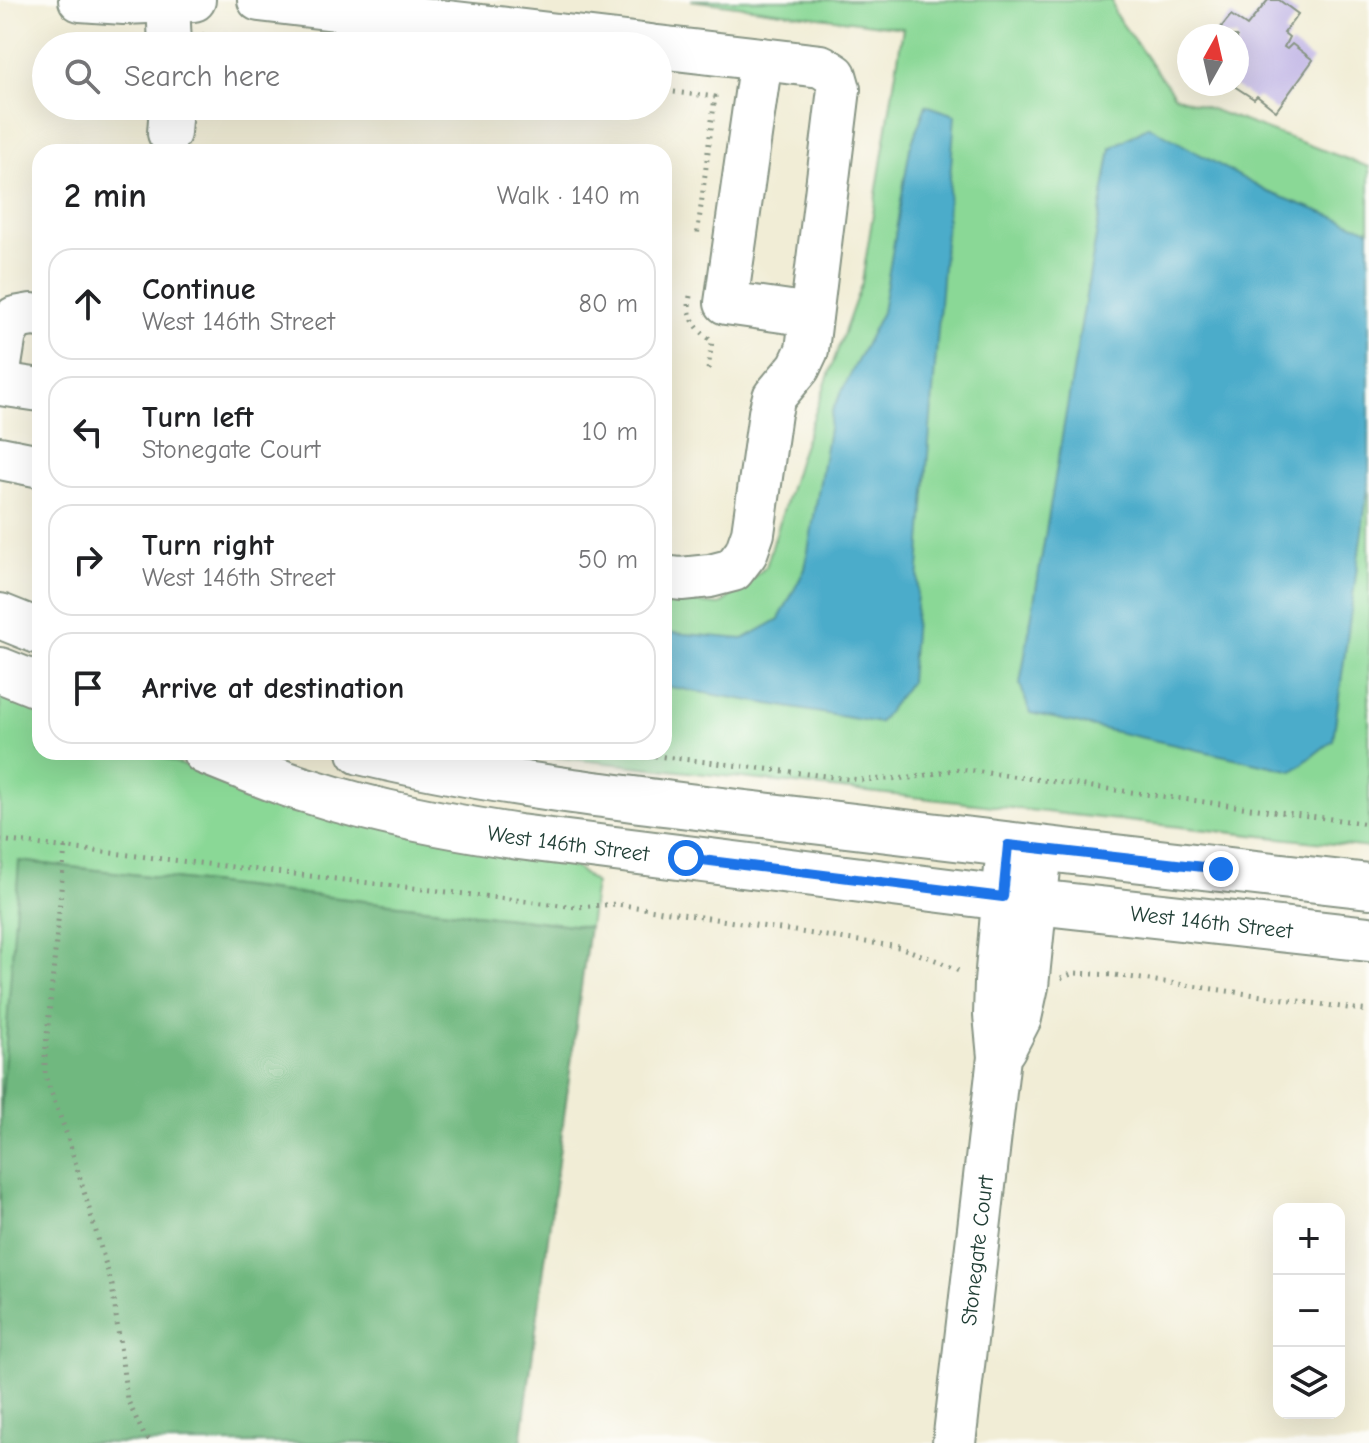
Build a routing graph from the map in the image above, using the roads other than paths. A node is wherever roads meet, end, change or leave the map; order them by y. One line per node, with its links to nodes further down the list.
1 (80, 0): 3 (street)
2 (259, 0): 4 (street)
3 (180, 20)
4 (532, 32)
5 (672, 49): 6 (street)
6 (761, 59): 8 (street); 8 (street)
7 (32, 315): 9 (street)
8 (811, 315): 14 (street)
9 (0, 365)
10 (0, 384): 11 (street)
11 (32, 389)
12 (0, 458): 13 (street)
13 (32, 464)
14 (672, 578)
15 (0, 616): 16 (main road)
16 (32, 629)
17 (0, 670): 18 (main road)
18 (32, 683)
19 (226, 760): 23 (main road, West 146th Street)
20 (415, 760): 21 (main road)
21 (1025, 847): 22 (main road); 23 (street, Stonegate Court)
22 (1369, 886)
23 (1020, 900): 24 (main road, West 146th Street); 25 (street, Stonegate Court)
24 (1369, 939)
25 (954, 1443)

